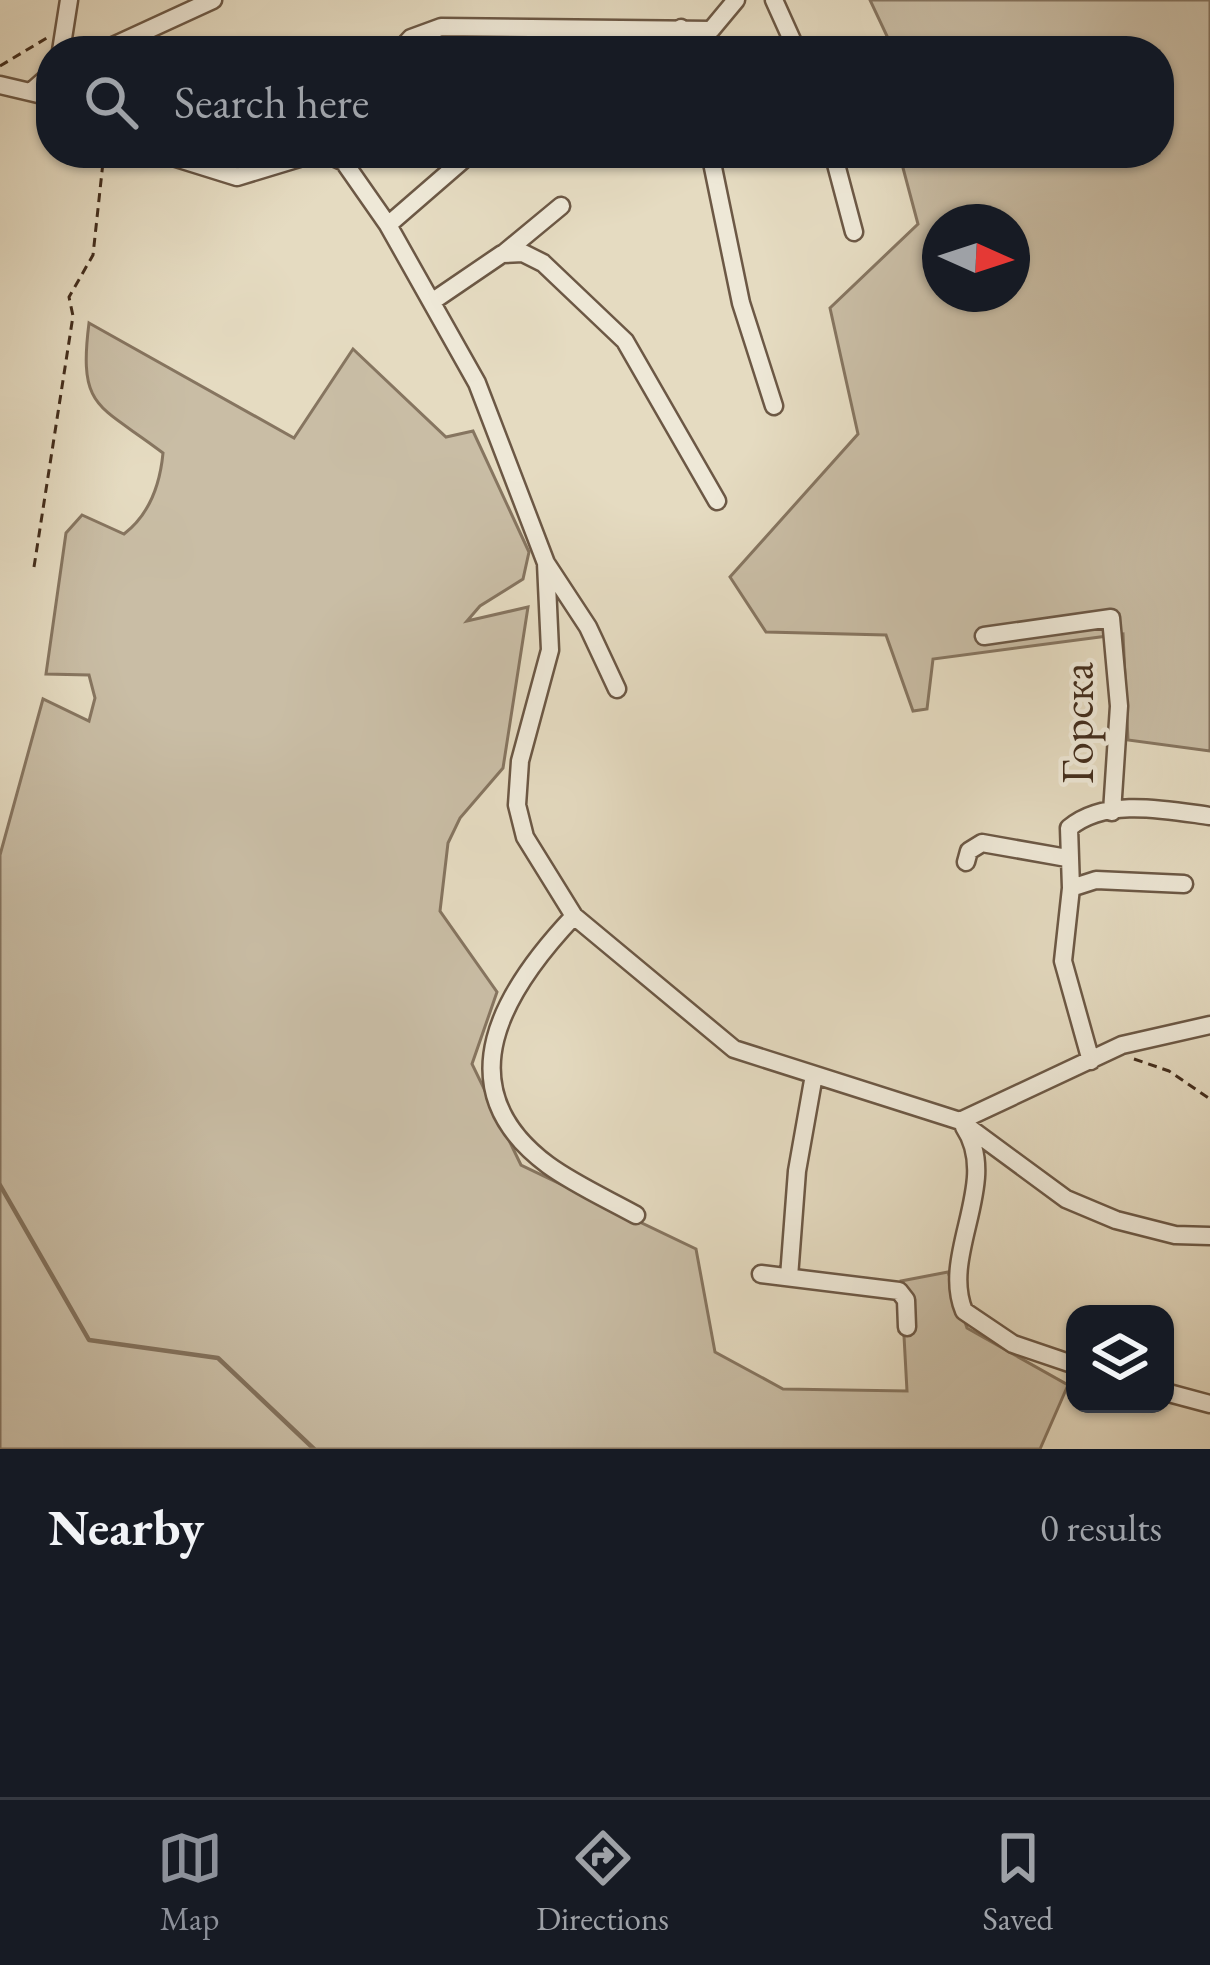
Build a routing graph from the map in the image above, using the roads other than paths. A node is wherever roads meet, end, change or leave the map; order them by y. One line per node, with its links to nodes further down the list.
1 (213, 0): 7 (street)
2 (736, 0): 5 (street)
3 (774, 0): 10 (street)
4 (69, 5): 6 (street)
5 (681, 28): 8 (street); 9 (street)
6 (64, 36)
7 (134, 36)
8 (416, 36)
9 (683, 36)
10 (790, 36)
11 (0, 85): 12 (street)
12 (36, 92)
13 (209, 168): 14 (street)
14 (269, 168)
15 (348, 168): 20 (street)
16 (454, 168): 20 (street)
17 (713, 168): 24 (street)
18 (837, 168): 21 (street)
19 (561, 206): 22 (street)
20 (388, 225): 23 (street)
21 (854, 232)
22 (502, 254): 23 (street); 25 (street)
23 (434, 302): 26 (street)
24 (774, 406)
25 (717, 501)
26 (545, 563): 28 (street); 35 (street)
27 (984, 636): 29 (street, Горска)
28 (616, 689)
29 (1112, 812): 30 (street); 31 (street)
30 (1210, 816)
31 (1067, 858): 32 (street); 34 (street)
32 (966, 862)
33 (1184, 884): 34 (street)
34 (1071, 888): 37 (street)
35 (574, 916): 38 (street); 40 (street)
36 (1210, 1025): 37 (street)
37 (1091, 1061): 39 (street)
38 (814, 1075): 39 (street); 43 (street)
39 (961, 1121): 41 (street); 45 (street)
40 (636, 1215)
41 (1210, 1236)
42 (761, 1274): 43 (street)
43 (789, 1277): 44 (street)
44 (907, 1327)
45 (1066, 1362)
46 (1174, 1394): 47 (street)
47 (1210, 1404)

